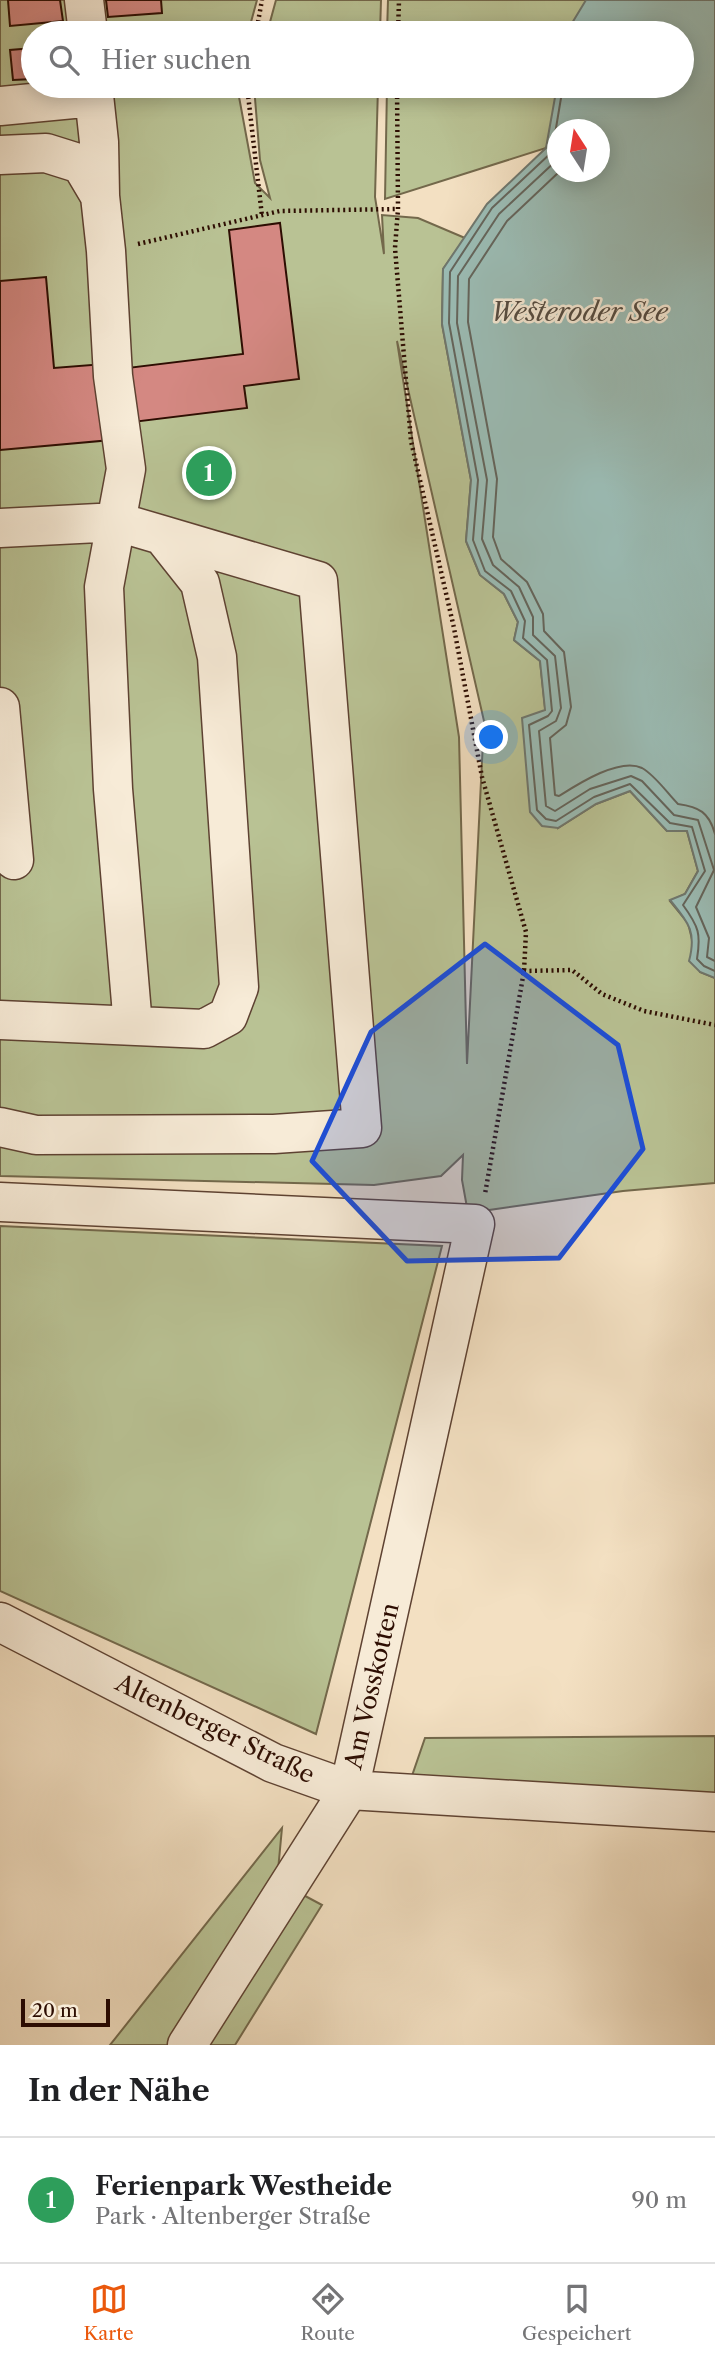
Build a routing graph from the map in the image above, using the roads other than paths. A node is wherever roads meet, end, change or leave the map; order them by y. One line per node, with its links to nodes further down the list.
1 (85, 0): 2 (street)
2 (87, 21)
3 (50, 98): 5 (street)
4 (94, 98): 7 (street)
5 (0, 106)
6 (0, 155): 7 (street)
7 (100, 196): 8 (street)
8 (118, 522): 9 (street); 10 (street); 14 (street)
9 (0, 528)
10 (162, 535): 14 (street); 15 (street)
11 (0, 707): 12 (street)
12 (14, 860)
13 (0, 1020): 14 (street)
14 (132, 1026)
15 (0, 1127)
16 (0, 1202): 18 (street, Am Vosskotten)
17 (0, 1622): 18 (street, Altenberger Straße)
18 (349, 1790): 19 (street, Am Vosskotten); 20 (street, Altenberger Straße)
19 (715, 1812)
20 (187, 2045)

